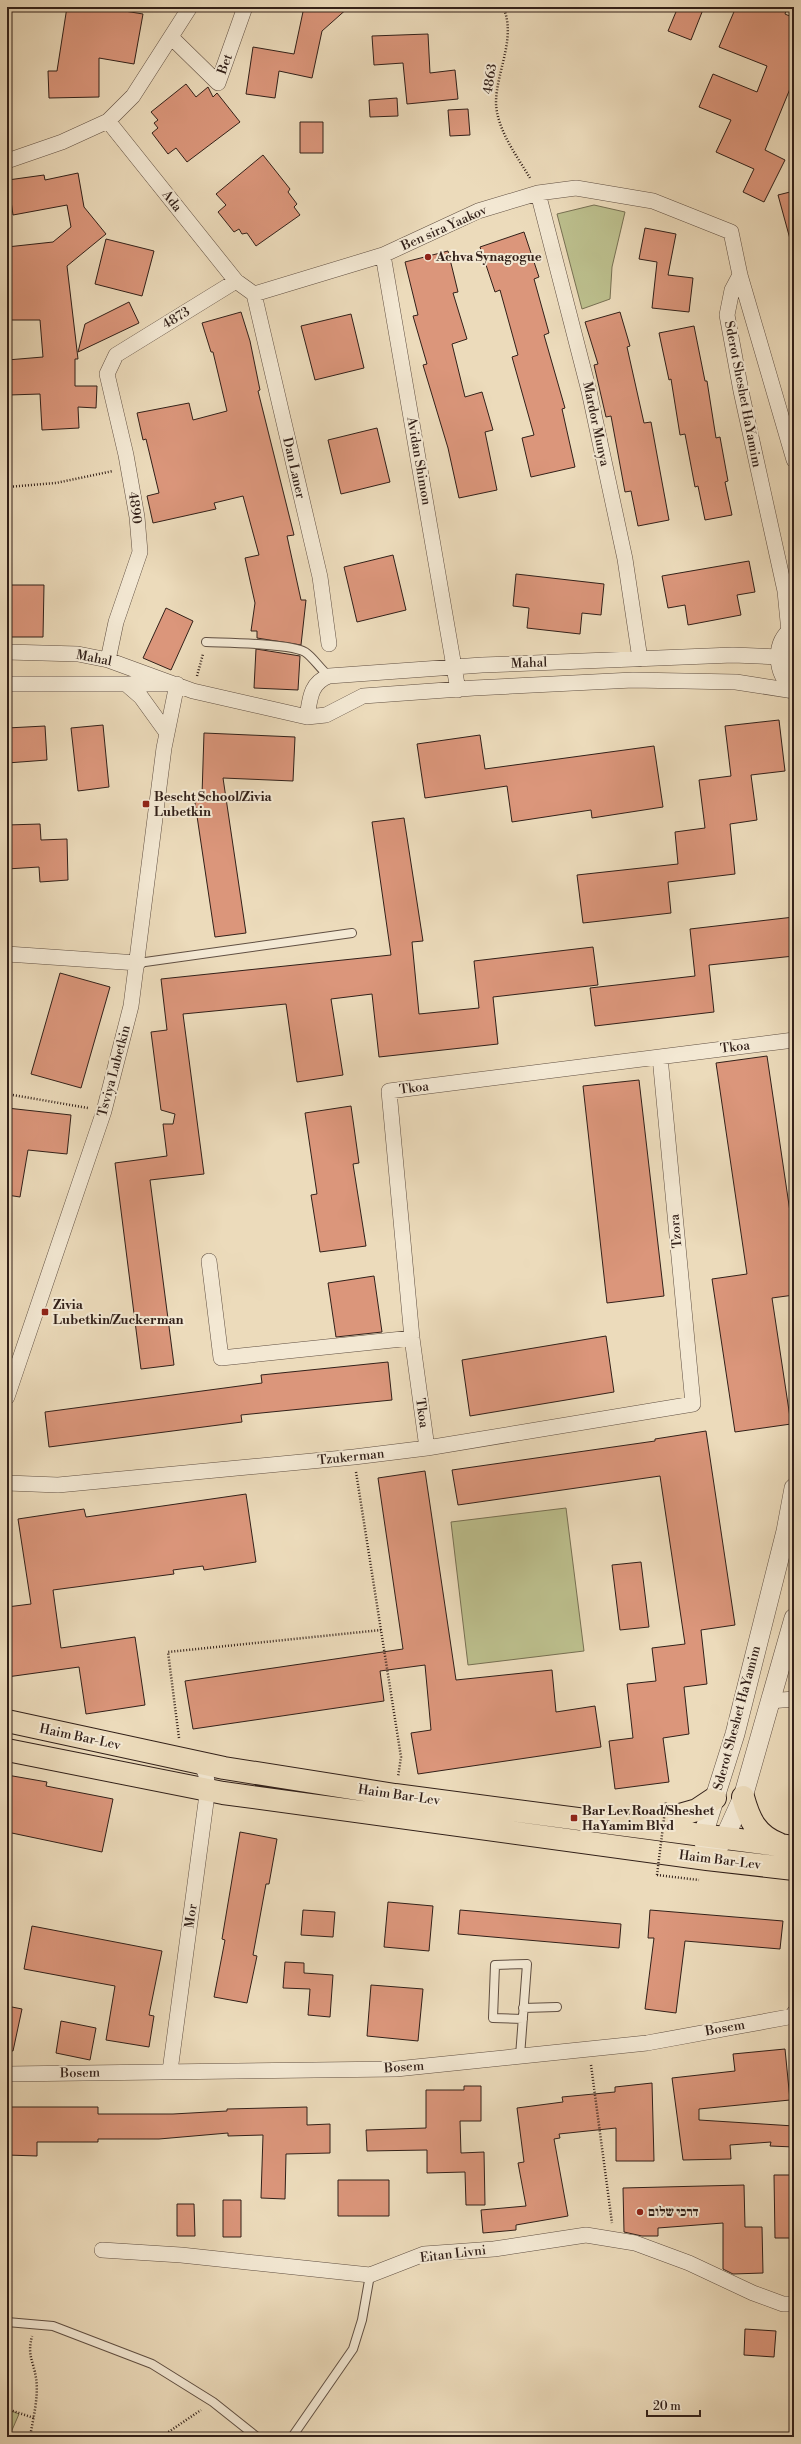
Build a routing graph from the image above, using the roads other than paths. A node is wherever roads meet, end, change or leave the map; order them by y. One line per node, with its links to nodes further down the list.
1 (190, 7): 3 (street)
2 (245, 7): 3 (street, Bet)
3 (172, 38): 4 (street)
4 (108, 121): 5 (street); 9 (street, Ada)
5 (7, 161)
6 (538, 193): 7 (street, Ben sira Yaakov); 8 (street, Ben sira Yaakov); 18 (street, Mardor Munya)
7 (383, 255): 10 (street, Ben sira Yaakov); 20 (street, Avidan Shimon)
8 (740, 275): 12 (street, Sderot Sheshet HaYamim); 13 (street, Sderot Sheshet HaYamim)
9 (236, 281): 10 (street, Ada); 11 (street, 4873)
10 (254, 294): 15 (street, Dan Laner)
11 (116, 355): 19 (street, 4890)
12 (794, 460)
13 (792, 630): 17 (street)
14 (206, 642): 21 (lane)
15 (328, 644)
16 (7, 652): 19 (street, Mahal)
17 (780, 657): 18 (street, Mahal); 25 (street)
18 (640, 659): 20 (street, Mahal)
19 (108, 660): 24 (street, Mahal)
20 (456, 667): 21 (street, Mahal); 26 (street, Avidan Shimon)
21 (329, 676): 27 (street)
22 (7, 684): 23 (street, Mahal)
23 (126, 684): 24 (street, Mahal); 28 (street)
24 (177, 684): 27 (street, Mahal); 28 (street, Tsviya Lubetkin)
25 (794, 689): 26 (street, Mahal)
26 (458, 690): 27 (street, Mahal)
27 (307, 717)
28 (167, 733): 31 (street, Tsviya Lubetkin)
29 (352, 933): 31 (lane)
30 (7, 954): 31 (street)
31 (138, 963): 36 (street, Tsviya Lubetkin)
32 (794, 1040): 33 (street, Tkoa)
33 (660, 1057): 35 (street, Tkoa); 37 (street, Tzora)
34 (209, 1260): 35 (street)
35 (412, 1338): 38 (street, Tkoa)
36 (7, 1397)
37 (693, 1404): 38 (street, Tzukerman)
38 (428, 1448): 39 (street, Tzukerman)
39 (7, 1483)
40 (794, 1488): 41 (street, Sderot Sheshet HaYamim)
41 (790, 1532): 50 (street, Sderot Sheshet HaYamim)
42 (794, 1618): 44 (street, Sderot Sheshet HaYamim)
43 (794, 1699): 44 (street)
44 (770, 1701): 49 (street, Sderot Sheshet HaYamim)
45 (7, 1721): 47 (main road, Haim Bar-Lev)
46 (7, 1750): 48 (main road, Haim Bar-Lev)
47 (190, 1761): 48 (street, Mor); 51 (main road, Haim Bar-Lev)
48 (207, 1790): 56 (main road, Haim Bar-Lev); 62 (street, Mor)
49 (743, 1797): 53 (street, Sderot Sheshet HaYamim); 54 (main road)
50 (715, 1798): 51 (main road); 52 (street, Sderot Sheshet HaYamim)
51 (636, 1826): 52 (main road, Haim Bar-Lev)
52 (703, 1835): 53 (main road, Haim Bar-Lev); 56 (street, Sderot Sheshet HaYamim)
53 (724, 1838): 54 (main road, Haim Bar-Lev); 56 (street, Sderot Sheshet HaYamim)
54 (790, 1847)
55 (794, 1869): 56 (main road, Haim Bar-Lev)
56 (705, 1870)
57 (557, 2007): 58 (lane)
58 (524, 2008): 60 (lane); 60 (lane)
59 (794, 2013): 61 (street, Bosem)
60 (523, 2019): 61 (lane)
61 (520, 2056): 62 (street, Bosem)
62 (170, 2071): 63 (street, Bosem)
63 (7, 2074)
64 (102, 2250): 65 (street, Eitan Livni)
65 (370, 2275): 66 (street, Eitan Livni); 69 (lane)
66 (794, 2304)
67 (7, 2322): 68 (lane)
68 (257, 2437)
69 (292, 2437)

